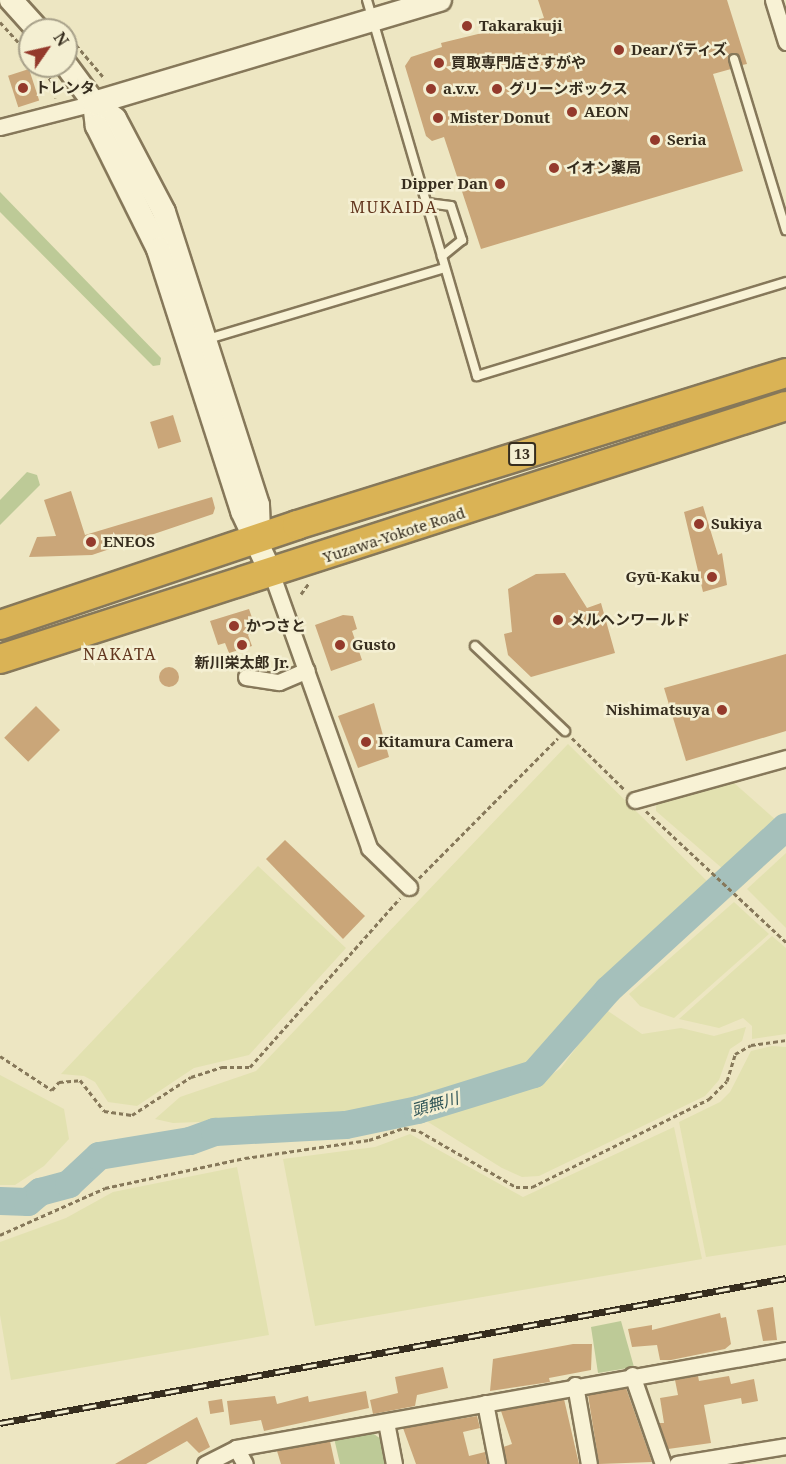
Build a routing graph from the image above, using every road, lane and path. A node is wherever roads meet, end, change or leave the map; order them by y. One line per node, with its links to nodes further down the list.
1 (11, 0): 5 (street)
2 (440, 0): 4 (street)
3 (773, 0): 8 (street)
4 (370, 10): 15 (street); 17 (lane)
5 (27, 18)
6 (0, 22): 7 (path)
7 (18, 42)
8 (786, 42)
9 (78, 47): 13 (path)
10 (734, 59): 18 (lane)
11 (49, 78): 14 (path)
12 (76, 78): 15 (street)
13 (112, 81)
14 (55, 98)
15 (94, 103): 16 (street); 22 (street); 25 (street)
16 (0, 127)
17 (427, 203): 19 (lane); 19 (lane)
18 (786, 230)
19 (442, 256): 20 (lane)
20 (445, 267): 21 (lane); 22 (lane)
21 (786, 282)
22 (206, 339): 25 (street)
23 (786, 373): 25 (highway, 13)
24 (786, 406): 26 (highway, Yuzawa-Yokote Road / 13)
25 (258, 539): 26 (street); 27 (highway, 13)
26 (272, 575): 29 (highway, Yuzawa-Yokote Road / 13); 30 (street)
27 (0, 625)
28 (475, 646): 32 (lane)
29 (0, 659)
30 (308, 670): 31 (street); 36 (street)
31 (246, 677)
32 (565, 731): 36 (path)
33 (786, 758): 34 (street)
34 (635, 800)
35 (712, 876): 37 (path)
36 (409, 887): 39 (path)
37 (786, 942)
38 (786, 1040): 40 (path)
39 (0, 1056)
40 (0, 1235)
41 (786, 1350): 42 (street)
42 (633, 1375): 43 (street); 53 (street)
43 (575, 1385): 44 (street); 52 (street)
44 (485, 1403): 45 (street); 51 (street)
45 (386, 1422): 47 (street); 50 (street)
46 (786, 1446): 54 (street)
47 (236, 1448): 48 (street); 49 (street)
48 (205, 1464)
49 (245, 1464)
50 (394, 1464)
51 (497, 1464)
52 (589, 1464)
53 (663, 1464)
54 (677, 1464)

